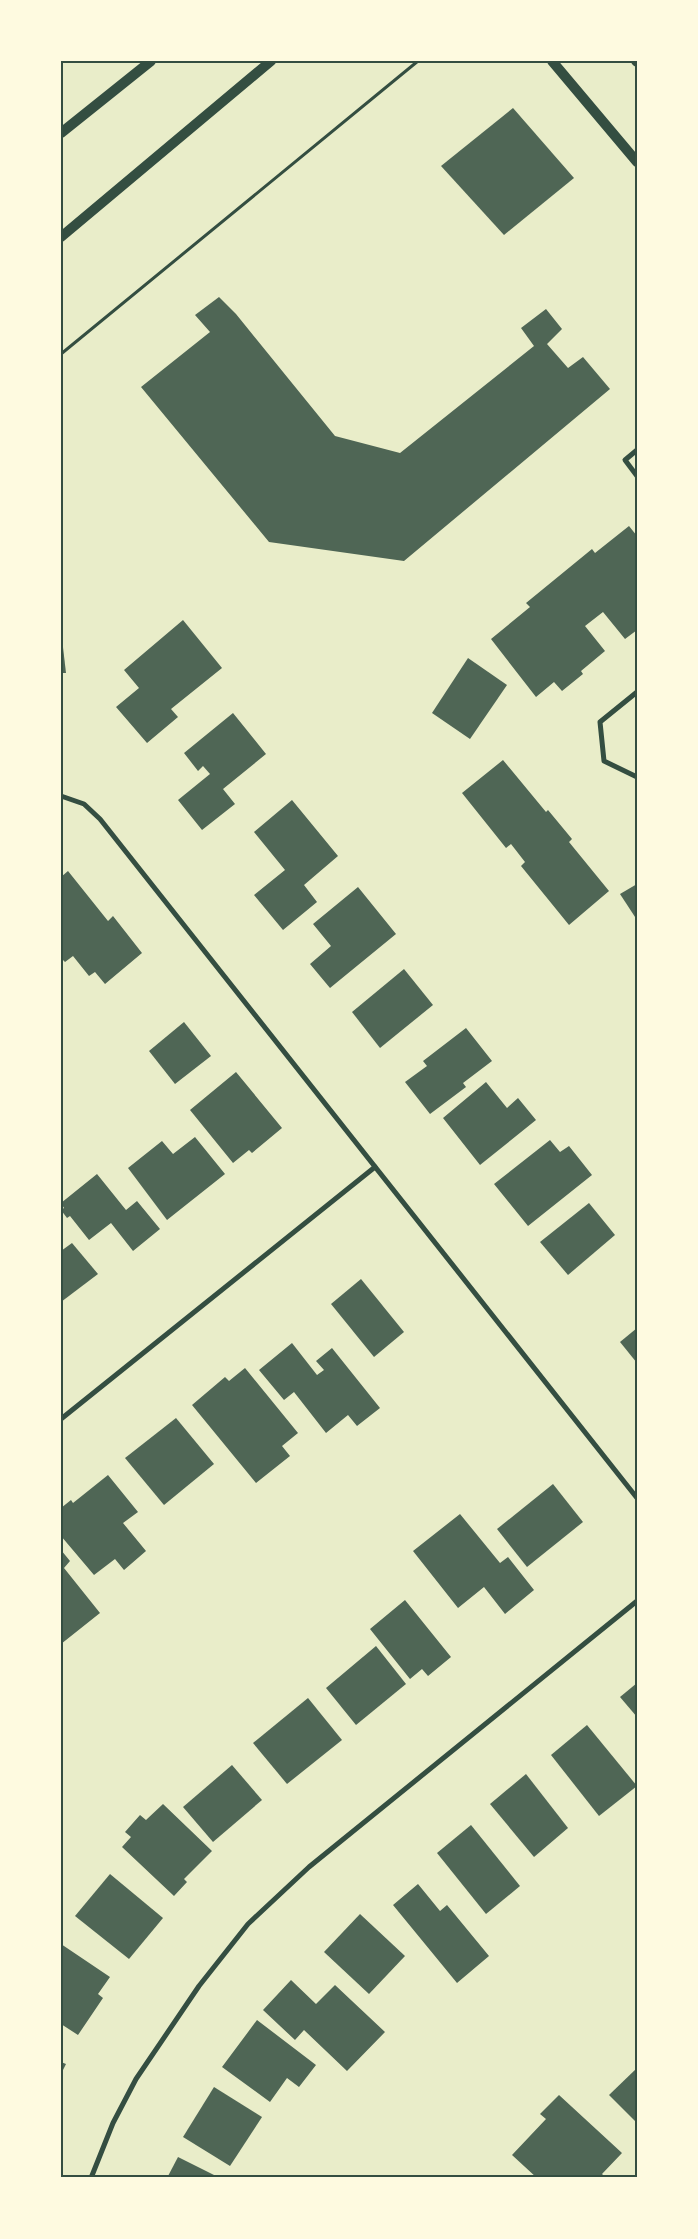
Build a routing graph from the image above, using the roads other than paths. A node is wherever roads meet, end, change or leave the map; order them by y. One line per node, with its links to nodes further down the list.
1 (151, 61): 4 (main road)
2 (271, 61): 6 (main road)
3 (552, 61): 5 (main road)
4 (61, 133)
5 (637, 162)
6 (61, 237)
7 (637, 450): 8 (street)
8 (637, 476)
9 (637, 692): 10 (street)
10 (637, 777)
11 (61, 796): 12 (street)
12 (375, 1167): 13 (street); 14 (street)
13 (61, 1420)
14 (637, 1498)
15 (637, 1601): 16 (street)
16 (91, 2178)

